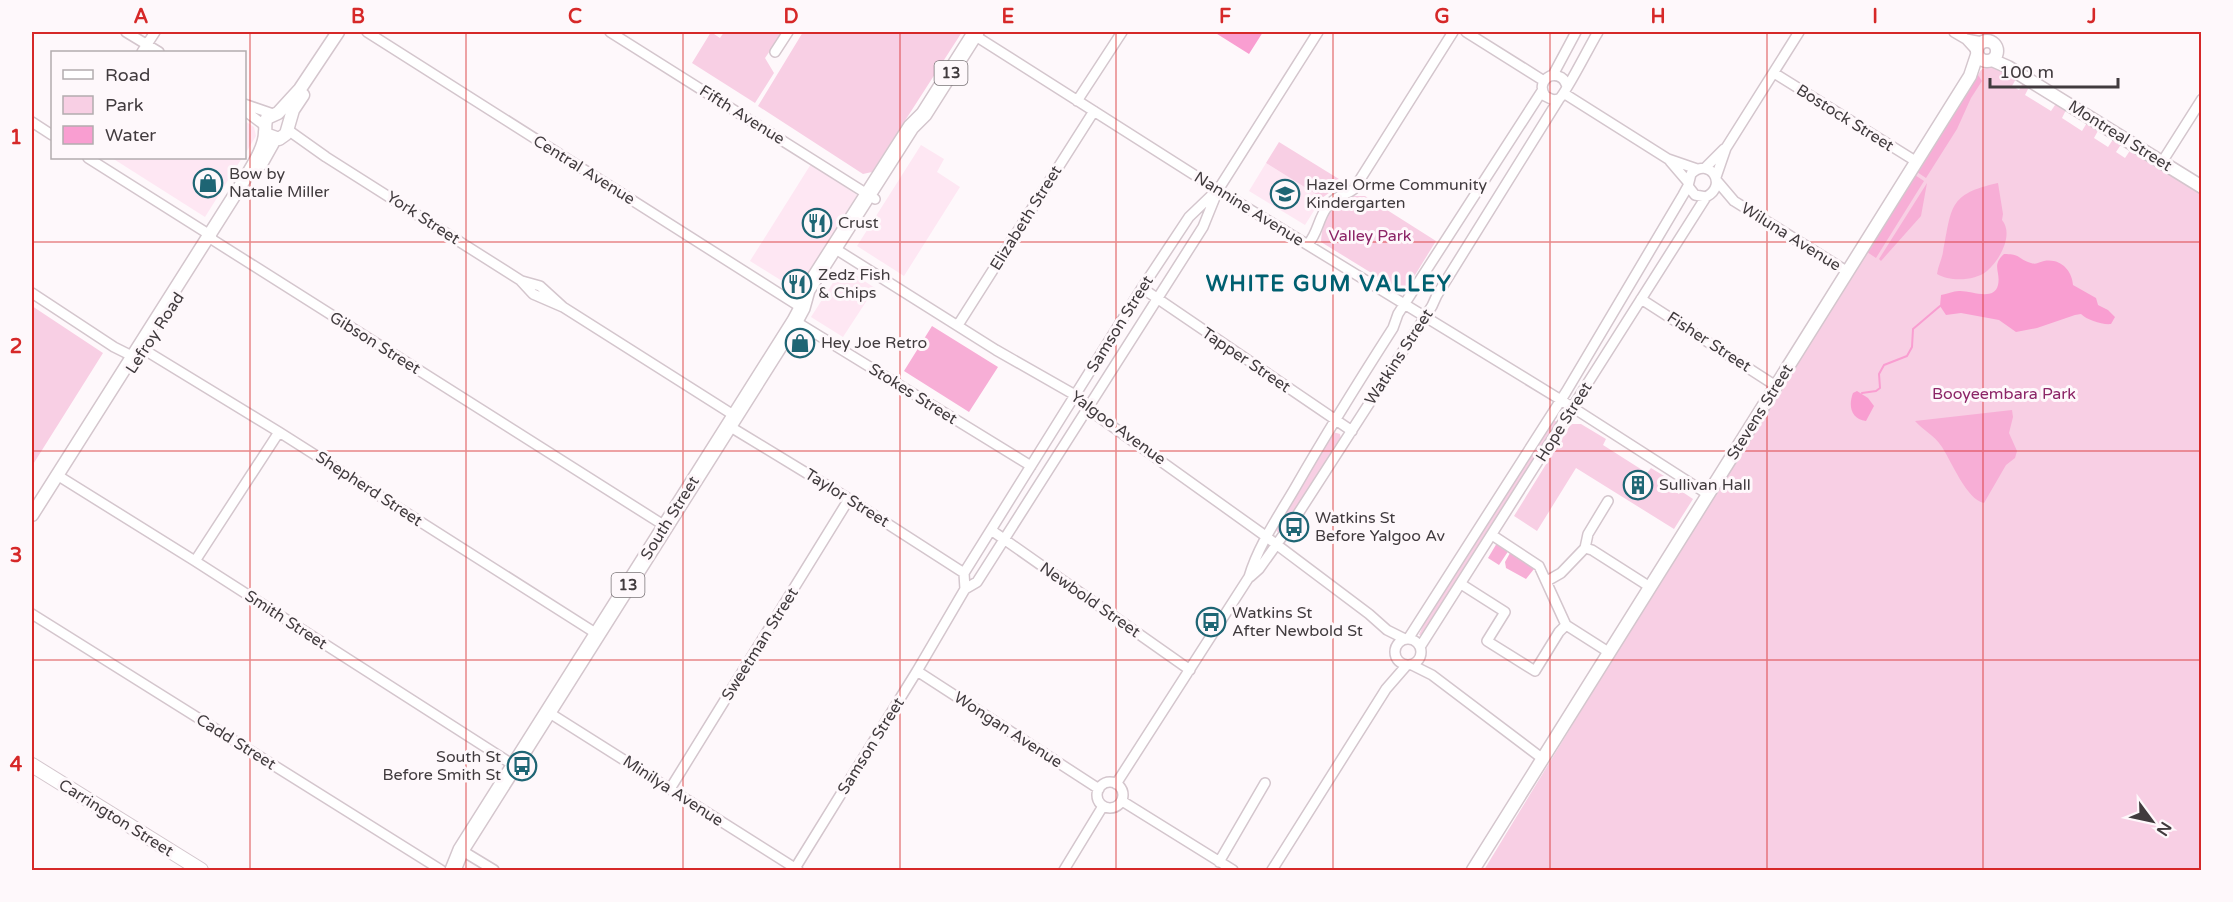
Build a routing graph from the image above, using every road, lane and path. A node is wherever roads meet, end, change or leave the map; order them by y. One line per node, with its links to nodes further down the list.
1 (126, 32): 18 (street)
2 (155, 32): 18 (street)
3 (338, 32): 29 (street, Lefroy Road)
4 (344, 32): 31 (street, Lefroy Road)
5 (367, 32): 55 (street, Central Avenue)
6 (610, 32): 43 (street, Fifth Avenue)
7 (788, 32): 19 (street)
8 (1122, 32): 25 (street)
9 (1318, 32): 42 (street, Samson Street)
10 (1453, 32): 47 (street)
11 (1466, 32): 22 (street)
12 (1576, 32): 21 (street)
13 (1598, 32): 23 (street, Watkins Street)
14 (1799, 32): 20 (street)
15 (1954, 32): 17 (street, Montreal Street)
16 (975, 33): 25 (street, Nannine Avenue); 43 (main road, South Street / 13)
17 (1989, 47): 36 (street, Stevens Street); 37 (street, Montreal Street)
18 (145, 49)
19 (775, 52)
20 (1774, 73): 33 (street); 36 (street, Bostock Street)
21 (1553, 75): 22 (street); 23 (street)
22 (1543, 86): 23 (street); 54 (street, Watkins Street)
23 (1564, 93): 35 (street); 56 (street, Watkins Street)
24 (2202, 99): 37 (street)
25 (1077, 101): 28 (street, Nannine Avenue)
26 (246, 105): 29 (street)
27 (246, 111): 31 (street, York Street)
28 (1094, 111): 42 (street, Nannine Avenue); 57 (street, Elizabeth Street)
29 (276, 114): 31 (street); 31 (street, Lefroy Road)
30 (32, 122): 32 (street)
31 (277, 131): 46 (street, Lefroy Road); 65 (street, York Street)
32 (51, 134)
33 (1726, 148): 38 (street); 39 (street)
34 (90, 159): 46 (street, Gibson Street)
35 (1668, 159): 38 (street); 40 (street)
36 (1917, 162): 49 (street, Stevens Street)
37 (2162, 162): 41 (street, Montreal Street)
38 (1701, 169): 39 (street); 40 (street)
39 (1716, 179): 44 (street); 45 (street, Wiluna Avenue)
40 (1688, 184): 44 (street); 61 (street, Hope Street)
41 (2202, 187)
42 (1218, 190): 47 (street, Nannine Avenue); 50 (street, Samson Street); 52 (street, Samson Street)
43 (872, 196): 48 (main road, South Street / 13)
44 (1708, 196): 45 (street, Wiluna Avenue); 53 (street, Hope Street)
45 (1734, 201): 49 (street, Wiluna Avenue)
46 (211, 238): 58 (street, Lefroy Road); 75 (street, Gibson Street)
47 (1308, 244): 54 (street, Nannine Avenue)
48 (838, 251): 55 (main road, South Street / 13); 57 (street, Yalgoo Avenue)
49 (1848, 272): 59 (street, Stevens Street)
50 (1142, 288): 52 (street, Tapper Street); 60 (street, Samson Street)
51 (32, 292): 58 (street, Shepherd Street)
52 (1156, 298): 63 (street, Samson Street); 64 (street, Tapper Street)
53 (1641, 299): 59 (street, Fisher Street); 62 (street, Hope Street)
54 (1405, 305): 56 (street, Nannine Avenue); 64 (street, Watkins Street)
55 (799, 314): 65 (main road, South Street / 13); 68 (street, Stokes Street)
56 (1425, 316): 61 (street, Nannine Avenue); 66 (street, Watkins Street)
57 (958, 325): 60 (street, Yalgoo Avenue)
58 (138, 353): 67 (street, Shepherd Street); 69 (street, Lefroy Road)
59 (1776, 386): 70 (street, Stevens Street)
60 (1075, 395): 63 (street, Yalgoo Avenue); 68 (street, Samson Street)
61 (1561, 400): 62 (street, Nannine Avenue); 93 (street, Hope Street)
62 (1573, 408): 70 (street, Nannine Avenue); 77 (street, Hope Street)
63 (1088, 409): 78 (street, Yalgoo Avenue); 79 (street, Samson Street)
64 (1334, 420): 66 (street, Tapper Street); 78 (street, Watkins Street)
65 (732, 421): 71 (street, Taylor Street); 75 (main road, South Street / 13)
66 (1352, 431): 80 (street, Watkins Street)
67 (279, 432): 82 (street); 92 (street, Shepherd Street)
68 (1031, 466): 76 (street, Samson Street)
69 (59, 477): 73 (street, Lefroy Road); 74 (street, Lefroy Road); 82 (street, Smith Street)
70 (1709, 495): 87 (street, Stevens Street)
71 (849, 499): 83 (street, Taylor Street); 110 (street, Sweetman Street)
72 (1608, 501): 81 (street)
73 (32, 515)
74 (32, 526)
75 (665, 526): 92 (main road, South Street / 13)
76 (991, 530): 79 (street, Newbold Street); 83 (street, Samson Street)
77 (1492, 535): 85 (street); 86 (street, Hope Street)
78 (1267, 537): 80 (street, Yalgoo Avenue); 84 (street, Watkins Street)
79 (1005, 540): 88 (street, Samson Street); 100 (street, Newbold Street)
80 (1276, 545): 84 (street, Watkins Street); 91 (street, Yalgoo Avenue)
81 (1585, 548): 85 (street); 87 (street)
82 (195, 561): 107 (street, Smith Street)
83 (963, 573): 88 (street)
84 (1249, 578): 100 (street, Watkins Street)
85 (1547, 581): 90 (street)
86 (1461, 584): 90 (street); 95 (street, Hope Street)
87 (1650, 587): 96 (street, Stevens Street)
88 (965, 589): 101 (street, Samson Street)
89 (32, 614): 117 (street, Cadd Street)
90 (1566, 625): 96 (street)
91 (1387, 630): 93 (street, Yalgoo Avenue); 94 (street, Yalgoo Avenue)
92 (597, 634): 104 (main road, South Street / 13)
93 (1407, 639): 94 (street); 95 (street)
94 (1395, 647): 98 (street)
95 (1420, 647): 97 (street)
96 (1610, 653): 105 (street, Stevens Street)
97 (1420, 658): 99 (street); 102 (street)
98 (1397, 659): 99 (street); 103 (street)
99 (1409, 665): 102 (street); 103 (street)
100 (1190, 670): 109 (street, Watkins Street)
101 (917, 671): 111 (street, Wongan Avenue); 120 (street, Samson Street)
102 (1432, 675): 105 (street)
103 (1386, 689): 123 (street)
104 (548, 712): 107 (main road, South Street / 13); 110 (street, Minilya Avenue)
105 (1543, 759): 124 (street, Stevens Street)
106 (32, 765): 116 (main road, Carrington Street)
107 (514, 766): 114 (main road, South Street / 13)
108 (1265, 783): 115 (street)
109 (1116, 784): 111 (street); 112 (street)
110 (670, 789): 120 (street, Minilya Avenue)
111 (1099, 789): 113 (street)
112 (1122, 801): 113 (street); 115 (street)
113 (1103, 806): 121 (street)
114 (461, 850): 117 (main road, South Street / 13); 118 (main road, South Street / 13); 119 (street)
115 (1219, 861): 122 (street)
116 (201, 870)
117 (441, 870)
118 (453, 870)
119 (494, 870)
120 (796, 870)
121 (1064, 870)
122 (1233, 870)
123 (1272, 870)
124 (1473, 870)

